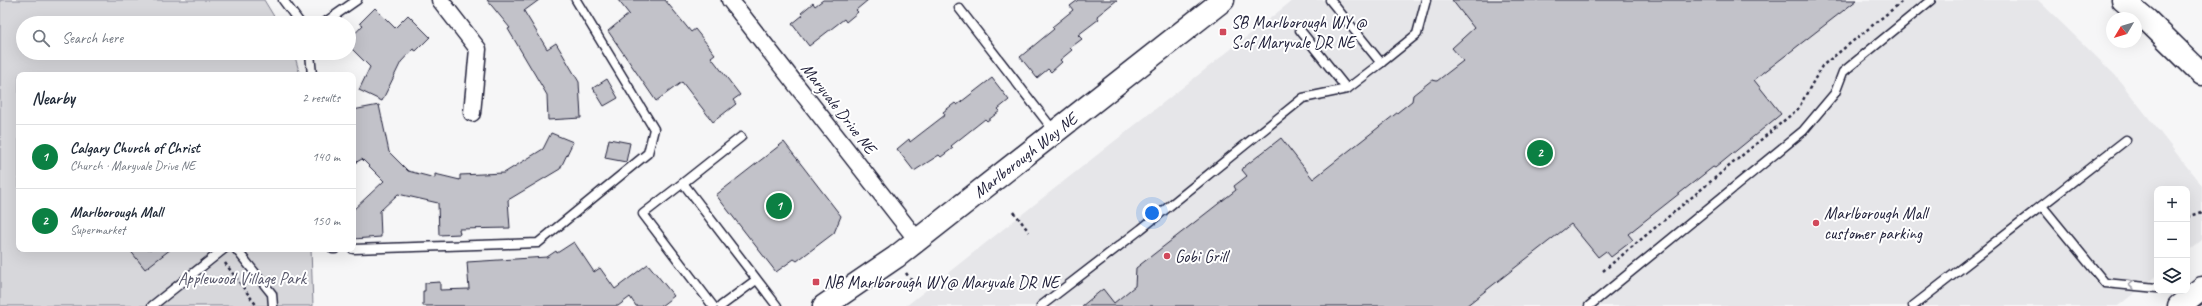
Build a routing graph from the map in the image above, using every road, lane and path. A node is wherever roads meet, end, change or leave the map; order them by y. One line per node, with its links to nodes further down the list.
1 (284, 0): 13 (lane)
2 (357, 0): 14 (lane)
3 (440, 0): 23 (street)
4 (576, 0): 34 (lane)
5 (1223, 0): 24 (street, Marlborough Way NE)
6 (1330, 0): 19 (lane)
7 (1426, 0): 19 (lane)
8 (1904, 0): 39 (path)
9 (1931, 0): 52 (lane)
10 (2123, 0): 15 (street)
11 (736, 2): 33 (street, Maryvale Drive NE)
12 (959, 8): 24 (lane)
13 (295, 16)
14 (334, 16)
15 (2147, 20): 17 (street); 21 (street)
16 (1300, 30): 22 (lane)
17 (2202, 55)
18 (311, 60): 20 (lane)
19 (1381, 63): 22 (lane)
20 (312, 72)
21 (2202, 74)
22 (1347, 89): 51 (lane)
23 (472, 113)
24 (1054, 131): 33 (street, Marlborough Way NE)
25 (741, 137): 27 (lane)
26 (2126, 140): 28 (lane)
27 (683, 183): 40 (lane); 47 (lane)
28 (2042, 206): 42 (lane, one-way to 28); 53 (lane)
29 (1014, 212): 32 (path)
30 (2202, 212): 31 (path)
31 (2190, 216)
32 (1029, 232)
33 (917, 240): 50 (street, Marlborough Way NE)
34 (356, 248)
35 (220, 252): 44 (lane)
36 (238, 252): 46 (lane)
37 (223, 260): 45 (path)
38 (905, 271): 41 (path)
39 (1603, 272)
40 (756, 280): 48 (lane); 49 (lane)
41 (917, 288)
42 (2154, 288)
43 (2195, 290): 54 (street)
44 (152, 306)
45 (257, 306)
46 (273, 306)
47 (713, 306)
48 (721, 306)
49 (777, 306)
50 (824, 306)
51 (1041, 306)
52 (1589, 306)
53 (1913, 306)
54 (2179, 306)

